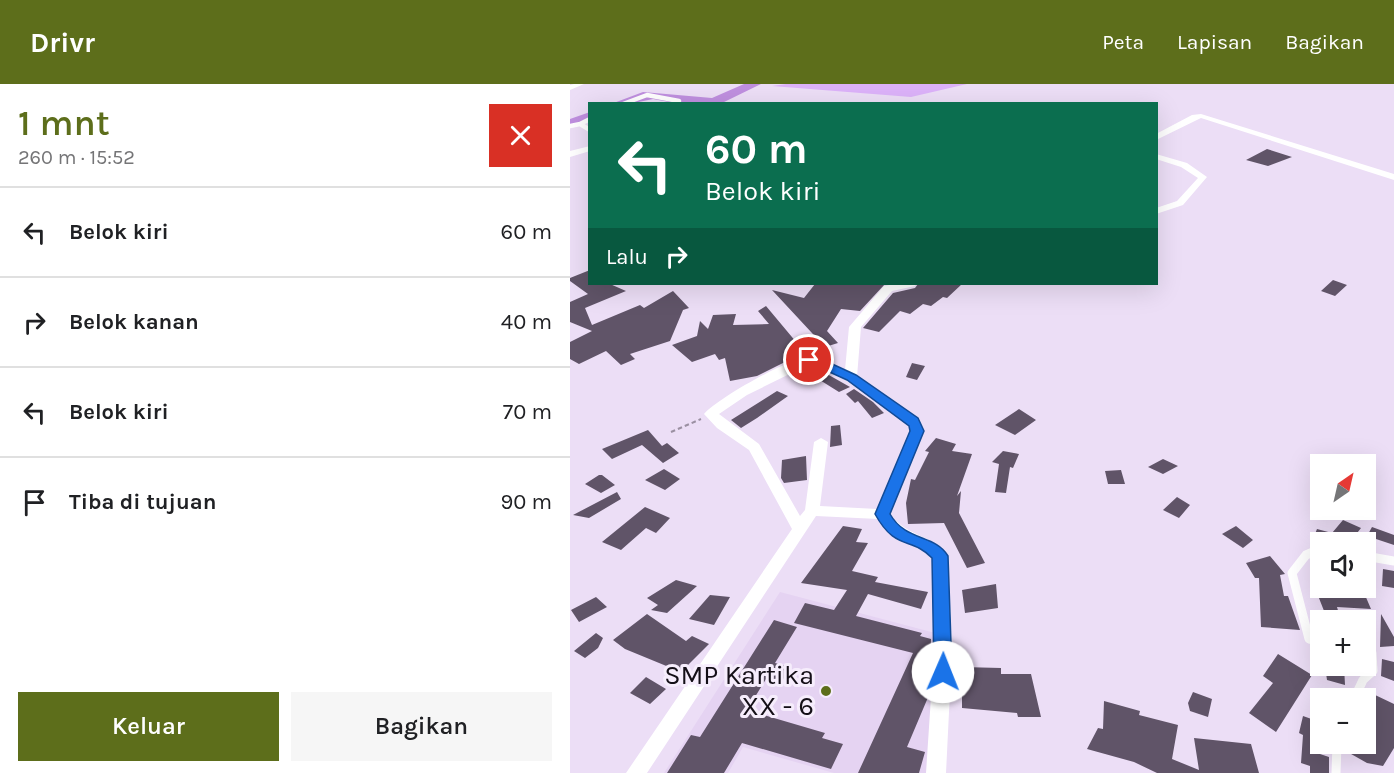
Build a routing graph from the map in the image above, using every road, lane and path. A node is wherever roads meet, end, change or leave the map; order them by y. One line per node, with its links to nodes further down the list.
1 (580, 84): 2 (street)
2 (570, 88)
3 (679, 101): 4 (lane)
4 (628, 102)
5 (588, 120): 6 (lane)
6 (579, 124): 7 (lane); 8 (lane)
7 (570, 126)
8 (588, 129)
9 (1158, 137): 13 (street)
10 (588, 149): 11 (street)
11 (570, 154)
12 (1158, 157): 14 (street)
13 (1394, 177)
14 (1158, 210)
15 (909, 285): 16 (street)
16 (851, 378): 17 (street); 21 (street)
17 (711, 414): 18 (path); 22 (street)
18 (671, 432)
19 (821, 442): 20 (street)
20 (812, 511): 21 (street); 22 (street)
21 (882, 514): 29 (street)
22 (800, 529): 28 (street)
23 (1310, 553): 26 (lane)
24 (1376, 558): 25 (lane)
25 (1394, 561)
26 (1310, 639)
27 (1337, 754): 30 (lane)
28 (636, 773)
29 (936, 773)
30 (1336, 773)

